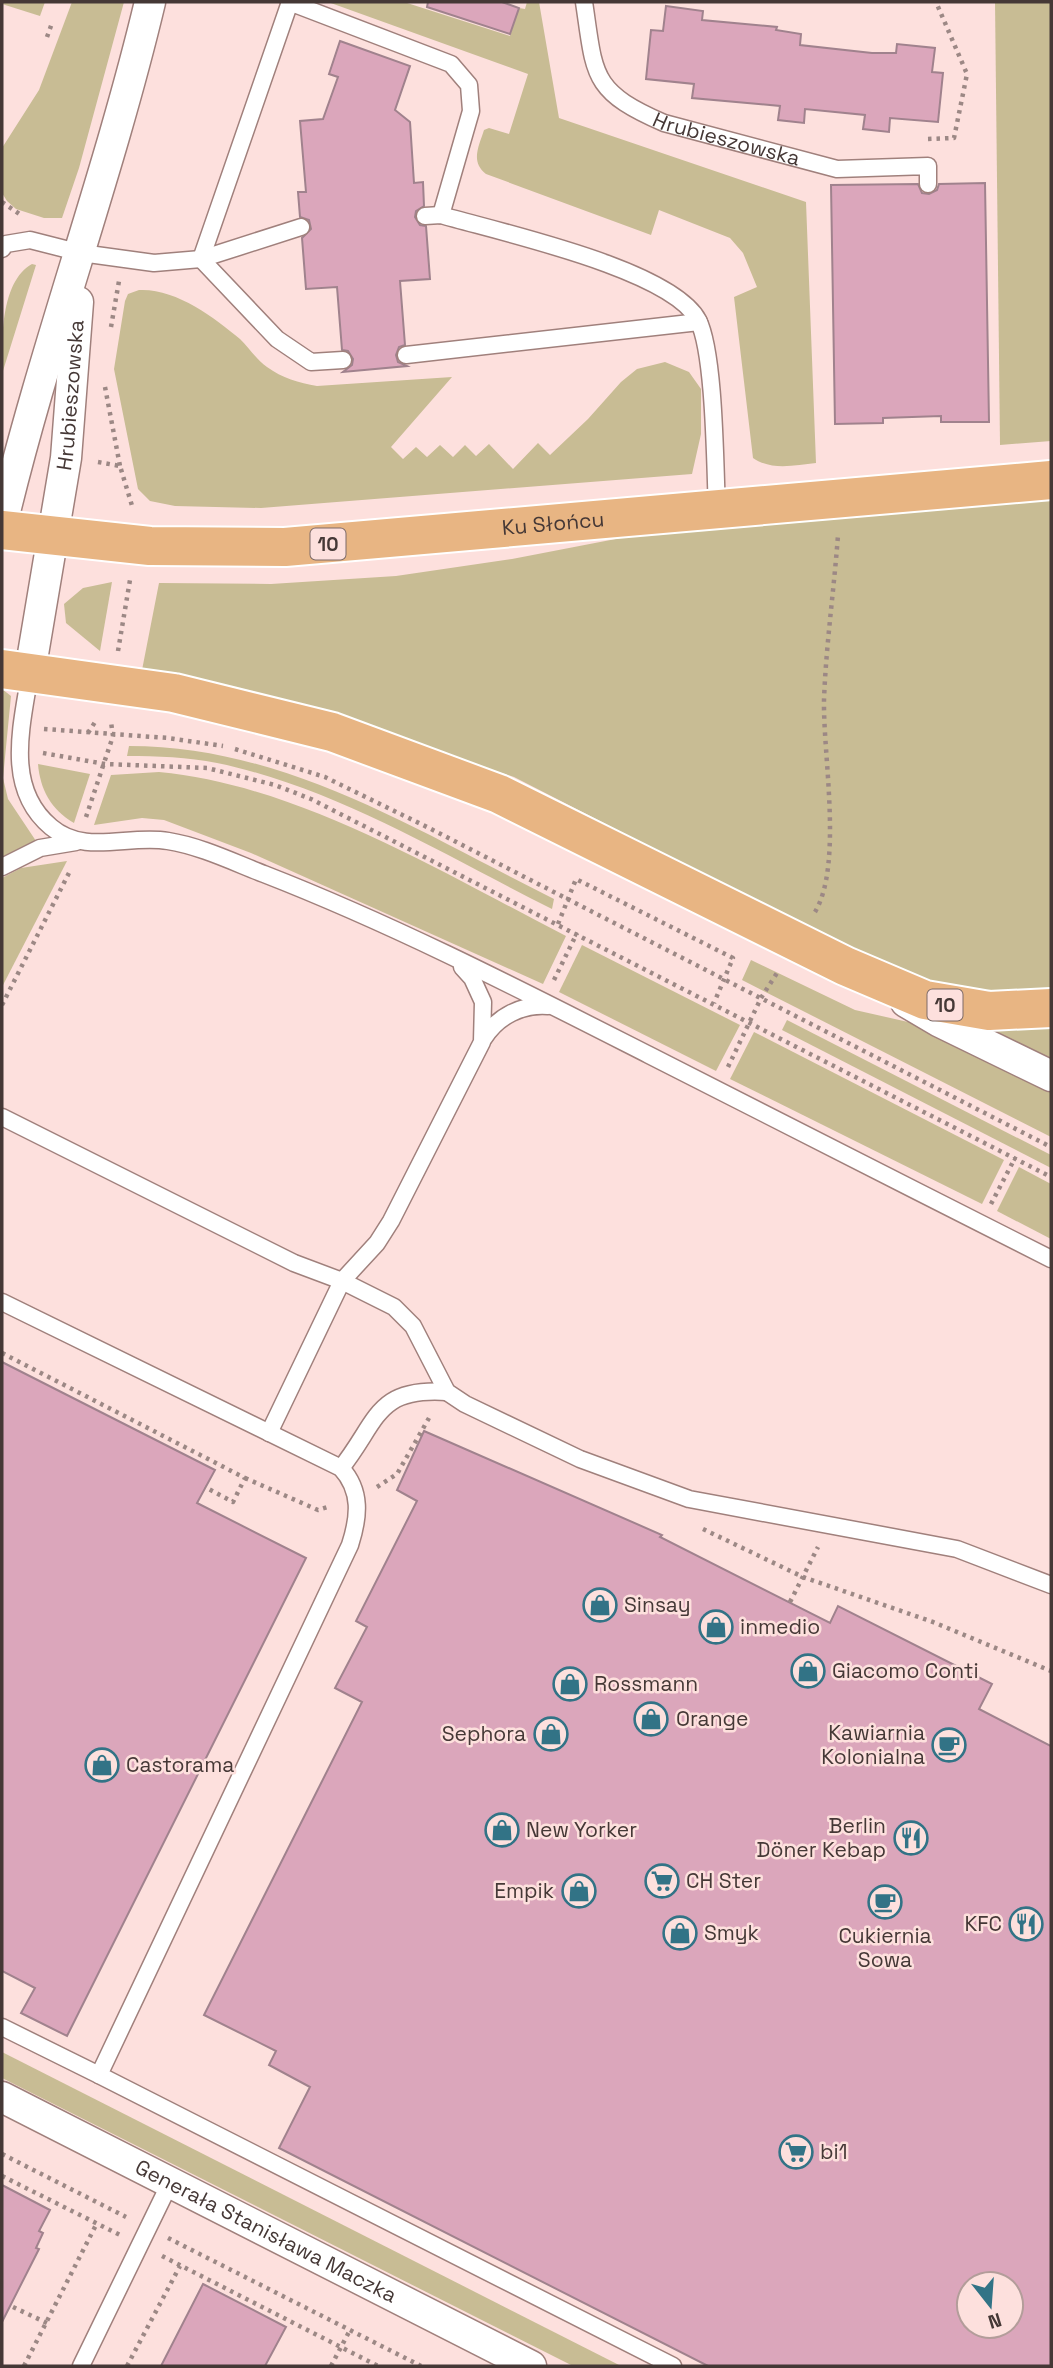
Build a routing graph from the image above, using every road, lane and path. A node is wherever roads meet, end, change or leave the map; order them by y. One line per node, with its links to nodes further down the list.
1 (150, 2): 11 (street, Hrubieszowska)
2 (290, 2): 12 (lane); 14 (lane)
3 (584, 2): 8 (lane, Hrubieszowska)
4 (936, 2): 7 (path)
5 (52, 23): 6 (path)
6 (47, 37)
7 (915, 139)
8 (929, 184)
9 (301, 227): 12 (lane)
10 (2, 249): 11 (lane)
11 (82, 253): 13 (lane); 25 (street, Hrubieszowska); 27 (street, Hrubieszowska)
12 (201, 259): 13 (lane); 17 (lane)
13 (122, 260): 15 (path)
14 (699, 322): 16 (lane); 23 (lane)
15 (109, 337)
16 (406, 355)
17 (342, 360)
18 (103, 375): 20 (path)
19 (89, 461): 20 (path)
20 (120, 466): 24 (path)
21 (1051, 481): 22 (main road, Ku Słońcu / 10)
22 (833, 500): 23 (main road, Ku Słońcu / 10); 38 (path)
23 (717, 511): 27 (main road, Ku Słońcu / 10)
24 (134, 515)
25 (2, 524)
26 (2, 530): 27 (main road, Ku Słońcu / 10)
27 (55, 537): 30 (street)
28 (130, 580): 29 (path)
29 (116, 660)
30 (16, 670): 33 (lane); 38 (main road, 10)
31 (42, 729): 35 (path)
32 (38, 752): 36 (path)
33 (79, 842): 34 (lane); 39 (lane)
34 (2, 867)
35 (568, 898): 36 (path); 41 (path); 41 (path)
36 (558, 923): 37 (path)
37 (577, 933): 43 (path); 44 (path)
38 (797, 941): 40 (main road, 10); 42 (path)
39 (436, 951): 44 (lane); 47 (lane)
40 (845, 966): 45 (main road, 10); 48 (street)
41 (724, 979): 42 (path); 43 (path)
42 (761, 998): 46 (path); 51 (path)
43 (714, 1003): 46 (path)
44 (549, 1005): 47 (lane); 49 (lane)
45 (1051, 1008)
46 (751, 1022): 49 (path); 52 (path)
47 (482, 1042): 56 (lane)
48 (1051, 1076)
49 (717, 1090): 55 (lane)
50 (2, 1117): 56 (lane)
51 (1051, 1147)
52 (1015, 1158): 53 (path); 54 (path)
53 (1051, 1177)
54 (989, 1208)
55 (1051, 1259)
56 (342, 1281): 59 (lane); 61 (lane)
57 (2, 1302): 61 (lane)
58 (2, 1353): 63 (path)
59 (447, 1392): 62 (lane); 69 (lane)
60 (435, 1416): 65 (path)
61 (269, 1433): 62 (lane)
62 (341, 1468): 65 (lane)
63 (245, 1478): 64 (path); 65 (path)
64 (205, 1487)
65 (356, 1500): 73 (lane)
66 (702, 1528): 68 (path)
67 (823, 1537): 68 (path)
68 (803, 1577): 70 (path); 71 (path)
69 (1051, 1585)
70 (790, 1602)
71 (1051, 1671)
72 (2, 2027): 73 (lane)
73 (99, 2076): 93 (lane)
74 (2, 2097): 77 (street, Generała Stanisława Maczka)
75 (2, 2154): 79 (path)
76 (2, 2176): 78 (path)
77 (170, 2183): 79 (lane); 92 (street, Generała Stanisława Maczka)
78 (97, 2223): 80 (path); 83 (path)
79 (146, 2227): 80 (lane); 84 (path)
80 (139, 2245): 81 (path); 87 (lane)
81 (180, 2266): 85 (path); 88 (path)
82 (13, 2307): 83 (path)
83 (47, 2323): 86 (path)
84 (350, 2330): 85 (path); 91 (path)
85 (341, 2347): 89 (path); 90 (path)
86 (24, 2366)
87 (81, 2366)
88 (127, 2366)
89 (331, 2366)
90 (378, 2366)
91 (421, 2366)
92 (531, 2366)
93 (673, 2366)

